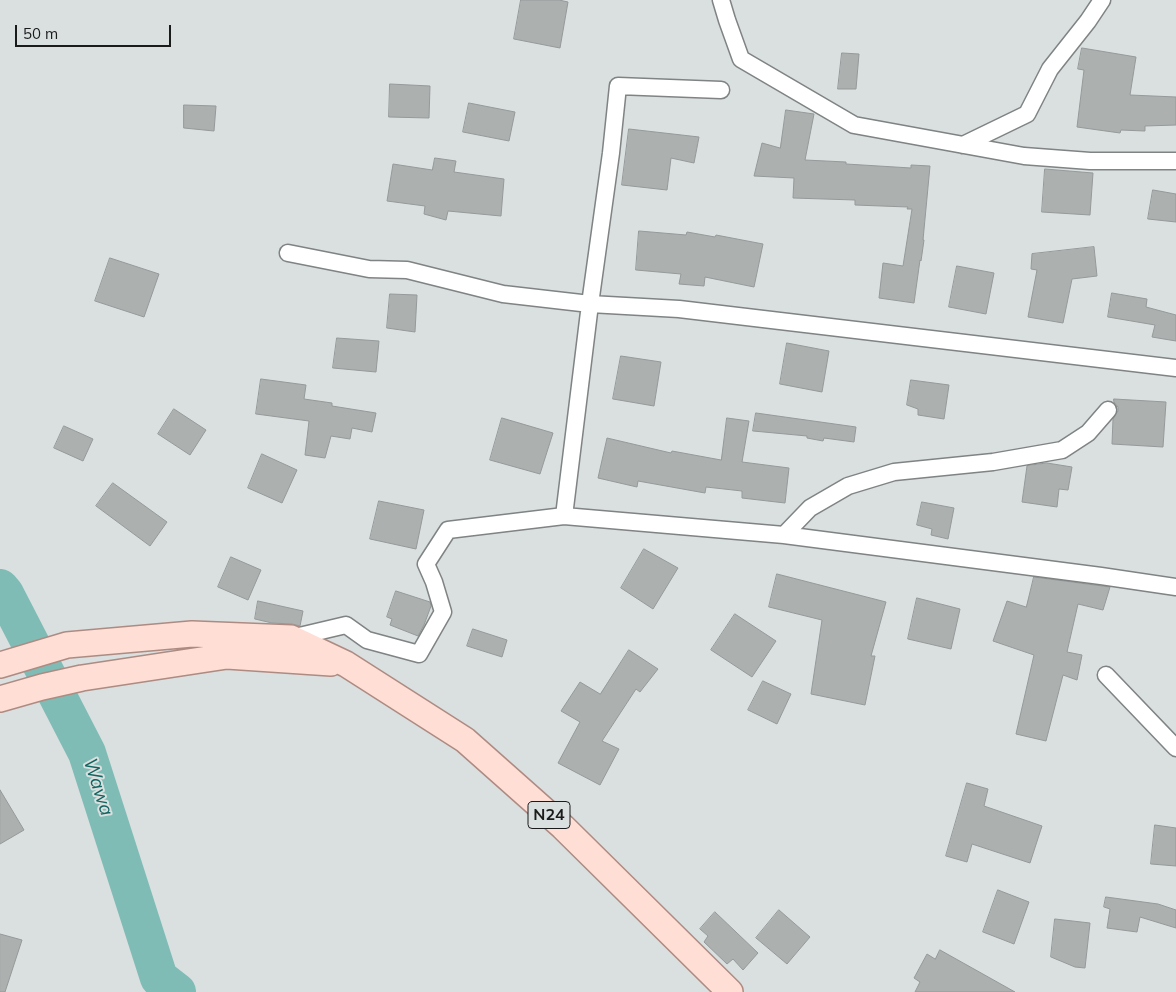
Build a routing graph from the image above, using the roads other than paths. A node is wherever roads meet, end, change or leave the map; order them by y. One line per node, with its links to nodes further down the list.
1 (721, 0): 4 (street)
2 (1102, 0): 4 (street)
3 (721, 90): 7 (street)
4 (963, 146): 5 (street)
5 (1176, 161)
6 (288, 253): 7 (street)
7 (590, 304): 8 (street); 10 (street)
8 (1176, 368)
9 (1108, 410): 11 (street)
10 (564, 516): 11 (street); 13 (street)
11 (784, 535): 12 (street)
12 (1176, 587)
13 (292, 638): 14 (main road, N24); 15 (main road, N24)
14 (346, 664): 17 (main road, N24); 19 (main road, N24)
15 (0, 665)
16 (1106, 674): 18 (street)
17 (0, 699)
18 (1176, 748)
19 (730, 992)

